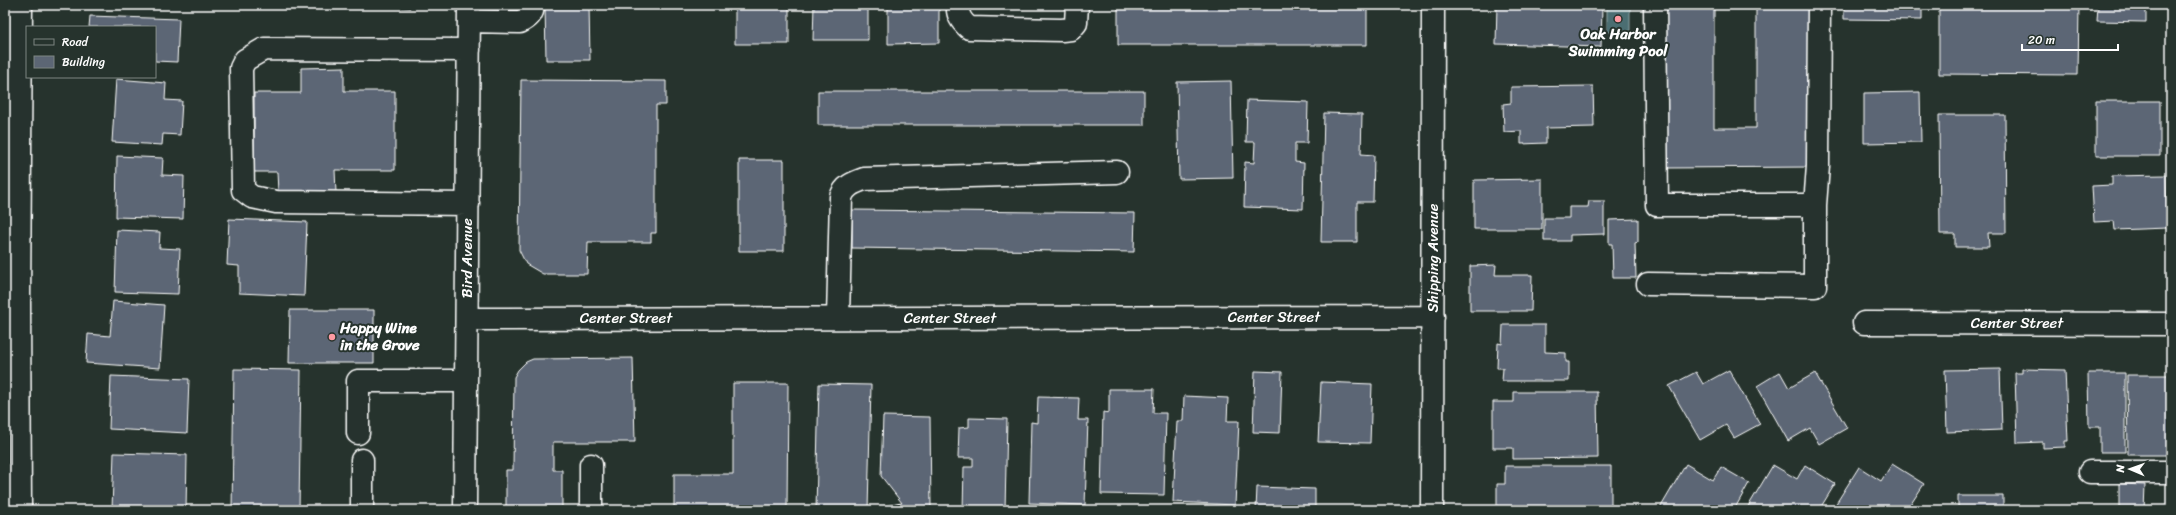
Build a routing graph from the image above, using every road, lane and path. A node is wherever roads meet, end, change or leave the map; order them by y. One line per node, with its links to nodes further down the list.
1 (21, 5): 19 (street)
2 (533, 5): 8 (street)
3 (958, 5): 4 (street)
4 (1077, 5)
5 (1433, 5): 14 (street, Shipping Avenue)
6 (1655, 5): 12 (street)
7 (1819, 5): 12 (street)
8 (469, 13): 9 (street, Bird Avenue)
9 (469, 50): 11 (street, Bird Avenue); 11 (street)
10 (1118, 172): 16 (street)
11 (468, 204): 15 (street, Bird Avenue)
12 (1815, 205): 13 (street)
13 (1648, 284)
14 (1433, 317): 16 (street, Center Street); 30 (street, Shipping Avenue)
15 (467, 318): 16 (street, Center Street); 20 (street, Bird Avenue)
16 (838, 318)
17 (1864, 323): 18 (street, Center Street)
18 (2171, 324)
19 (12, 346): 26 (street)
20 (466, 381): 21 (street); 28 (street, Bird Avenue)
21 (358, 433)
22 (362, 460): 27 (street)
23 (591, 465): 29 (street)
24 (2090, 472): 25 (street)
25 (2171, 472)
26 (20, 510)
27 (362, 510)
28 (465, 510)
29 (591, 510)
30 (1432, 510)

